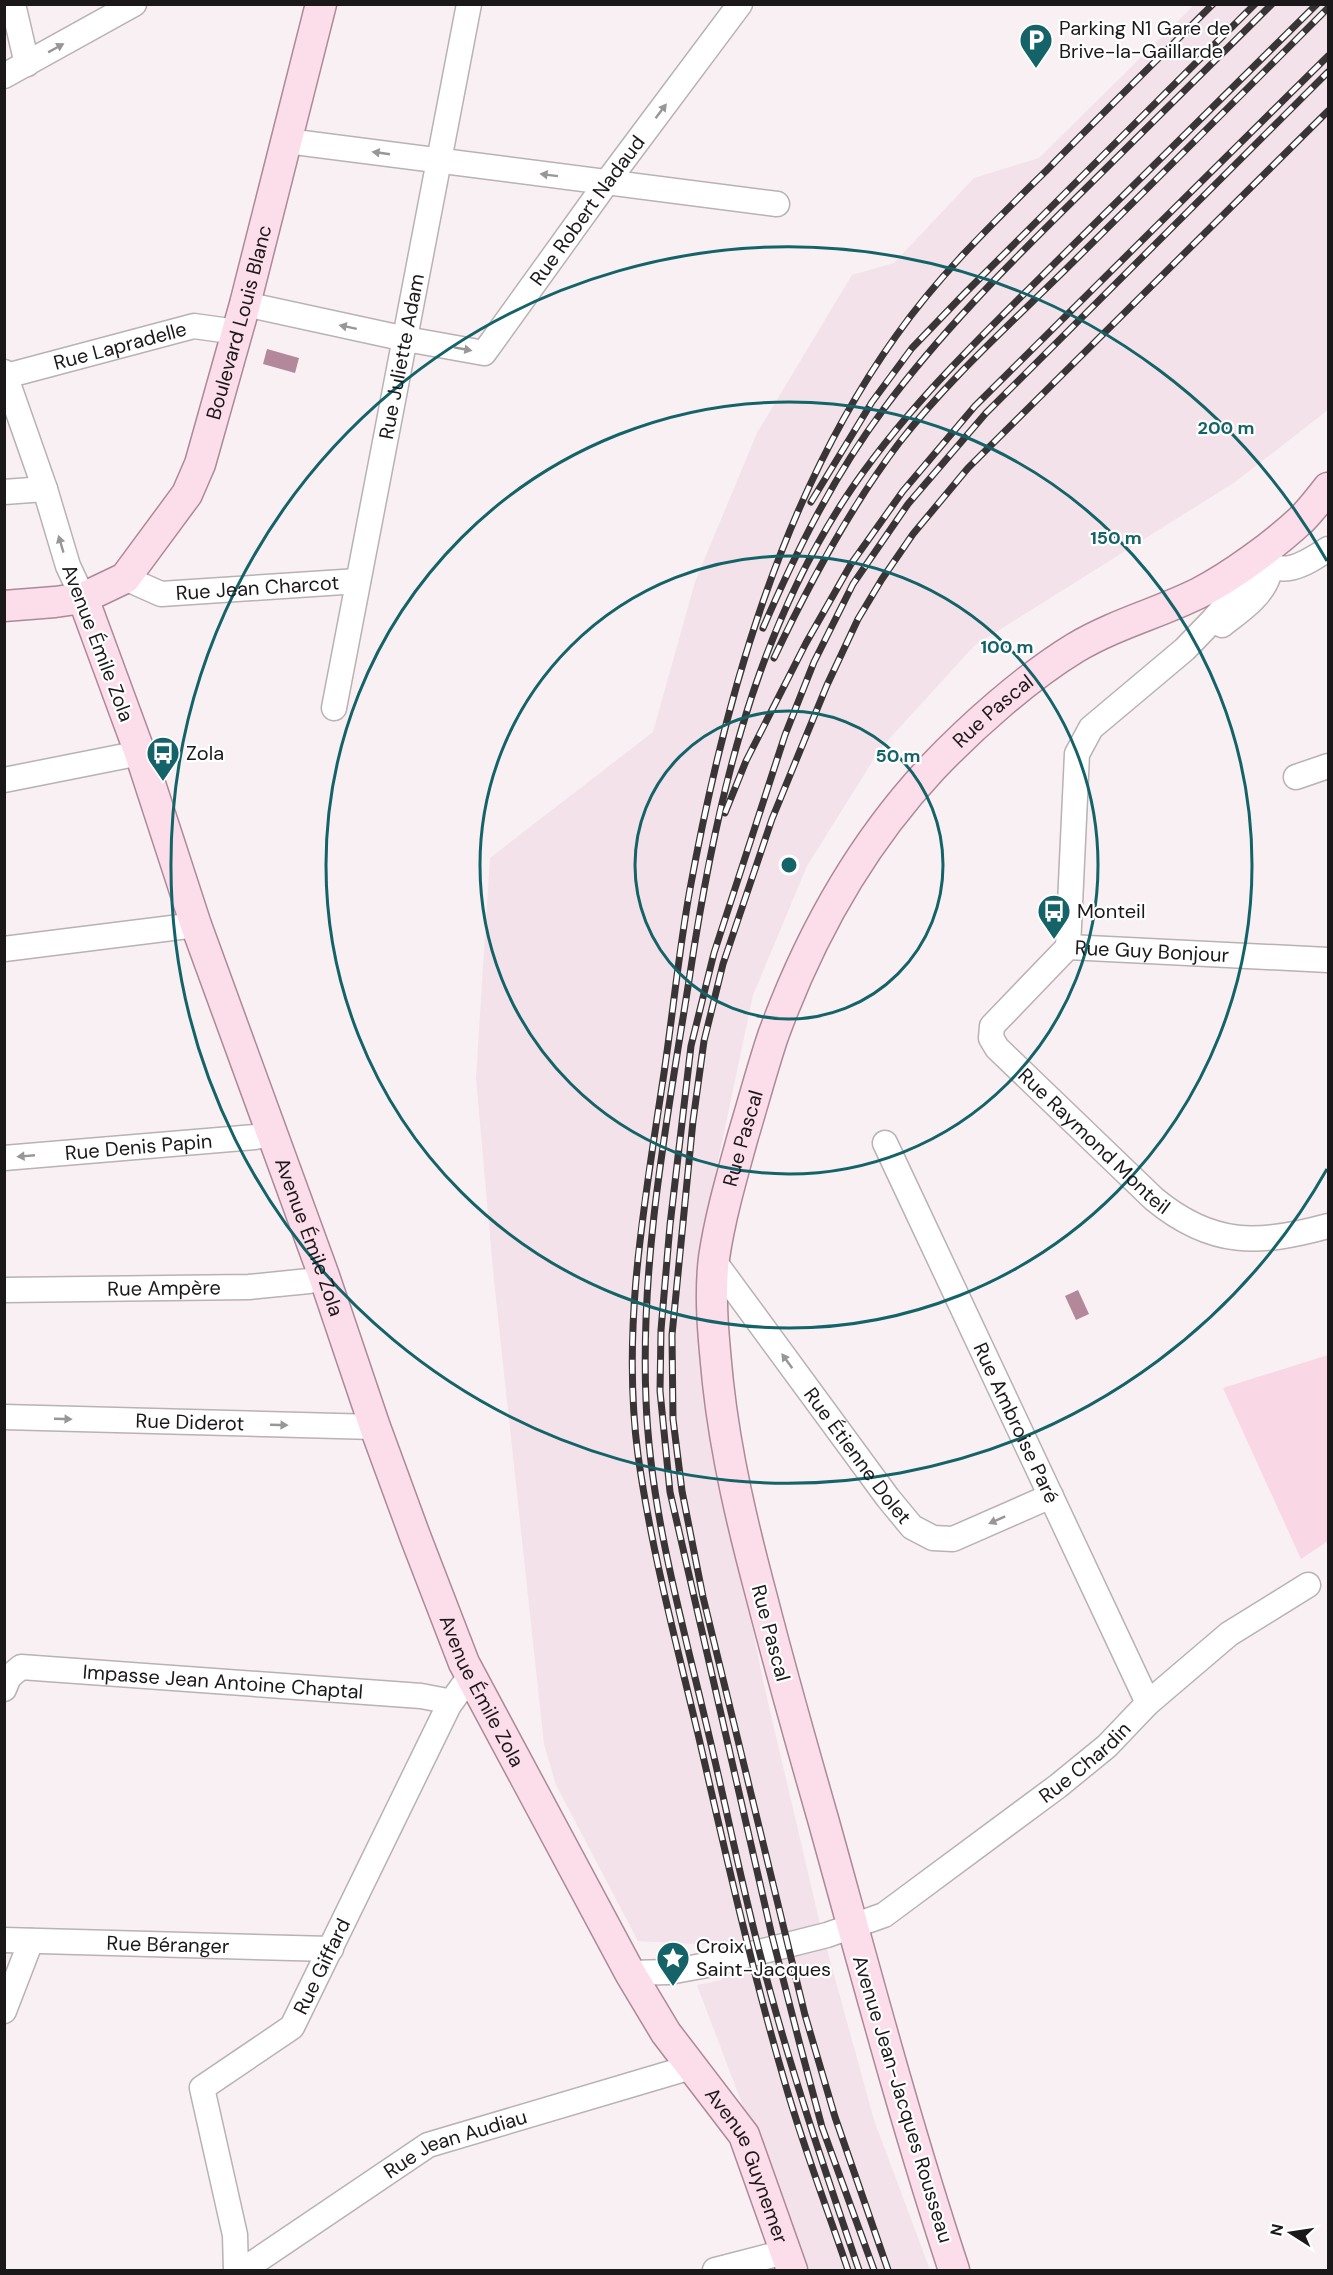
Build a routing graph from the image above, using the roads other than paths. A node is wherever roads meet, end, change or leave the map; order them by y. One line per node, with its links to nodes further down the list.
1 (13, 4): 6 (street)
2 (134, 4): 6 (street, one-way to 2)
3 (321, 4): 8 (main road, Boulevard Louis Blanc)
4 (469, 4): 9 (street, Rue Juliette Adam)
5 (740, 4): 10 (street, Rue Robert Nadaud, one-way to 5)
6 (27, 64): 7 (street)
7 (4, 76)
8 (287, 141): 9 (street, one-way to 8); 12 (main road, Boulevard Louis Blanc)
9 (439, 161): 10 (street, one-way to 9); 13 (street, Rue Juliette Adam)
10 (607, 182): 11 (street); 13 (street, Rue Robert Nadaud, one-way to 10)
11 (777, 204)
12 (241, 318): 13 (street, Rue Lapradelle, one-way to 12); 14 (street, Rue Lapradelle); 20 (main road, Boulevard Louis Blanc)
13 (406, 339): 21 (street, Rue Juliette Adam)
14 (5, 374): 16 (street, Avenue Émile Zola)
15 (1329, 488): 19 (main road, Rue Pascal)
16 (45, 489): 17 (street); 22 (street, Avenue Émile Zola, one-way to 16)
17 (4, 492)
18 (1329, 549): 19 (street)
19 (1260, 562): 30 (street, Rue Guy Bonjour); 37 (main road, Rue Pascal)
20 (124, 578): 21 (street, Rue Jean Charcot); 22 (main road, Boulevard Louis Blanc)
21 (358, 581): 24 (street, Rue Juliette Adam)
22 (83, 598): 23 (main road); 25 (main road, Avenue Émile Zola)
23 (4, 606)
24 (334, 708)
25 (140, 753): 28 (street); 29 (main road, Avenue Émile Zola)
26 (1329, 766): 27 (street)
27 (1296, 777)
28 (4, 780)
29 (196, 925): 31 (street); 33 (main road, Avenue Émile Zola)
30 (1068, 947): 32 (street, Rue Guy Bonjour); 36 (street, Rue Raymond Monteil)
31 (4, 949)
32 (1329, 960)
33 (273, 1134): 35 (street, Rue Denis Papin, one-way to 35); 38 (main road, Avenue Émile Zola)
34 (885, 1143): 42 (street, Rue Ambroise Paré)
35 (4, 1158)
36 (1329, 1226)
37 (714, 1261): 42 (street, Rue Étienne Dolet, one-way to 37); 48 (main road, Rue Pascal)
38 (324, 1276): 39 (street, Rue Ampère); 41 (main road, Avenue Émile Zola)
39 (4, 1290)
40 (4, 1418): 41 (street, Rue Diderot, one-way to 41)
41 (375, 1427): 44 (main road, Avenue Émile Zola)
42 (1051, 1496): 46 (street, Rue Ambroise Paré)
43 (1308, 1585): 46 (street, Rue Chardin)
44 (470, 1676): 47 (street, Rue Giffard); 52 (main road, Avenue Émile Zola)
45 (4, 1689): 47 (street, Impasse Jean Antoine Chaptal)
46 (1148, 1703): 48 (street, Rue Chardin)
47 (450, 1705): 51 (street, Rue Giffard)
48 (853, 1928): 52 (street, Rue Chardin); 59 (main road, Avenue Jean-Jacques Rousseau)
49 (4, 1940): 50 (street, Rue Béranger)
50 (31, 1941): 51 (street, Rue Béranger); 53 (street)
51 (331, 1949): 56 (street, Rue Giffard)
52 (630, 1973): 54 (main road, Avenue Émile Zola)
53 (4, 2011)
54 (691, 2067): 55 (main road, Avenue Guynemer); 57 (street, Rue Jean Audiau)
55 (789, 2261): 58 (street)
56 (236, 2271)
57 (243, 2271)
58 (715, 2271)
59 (954, 2271)

